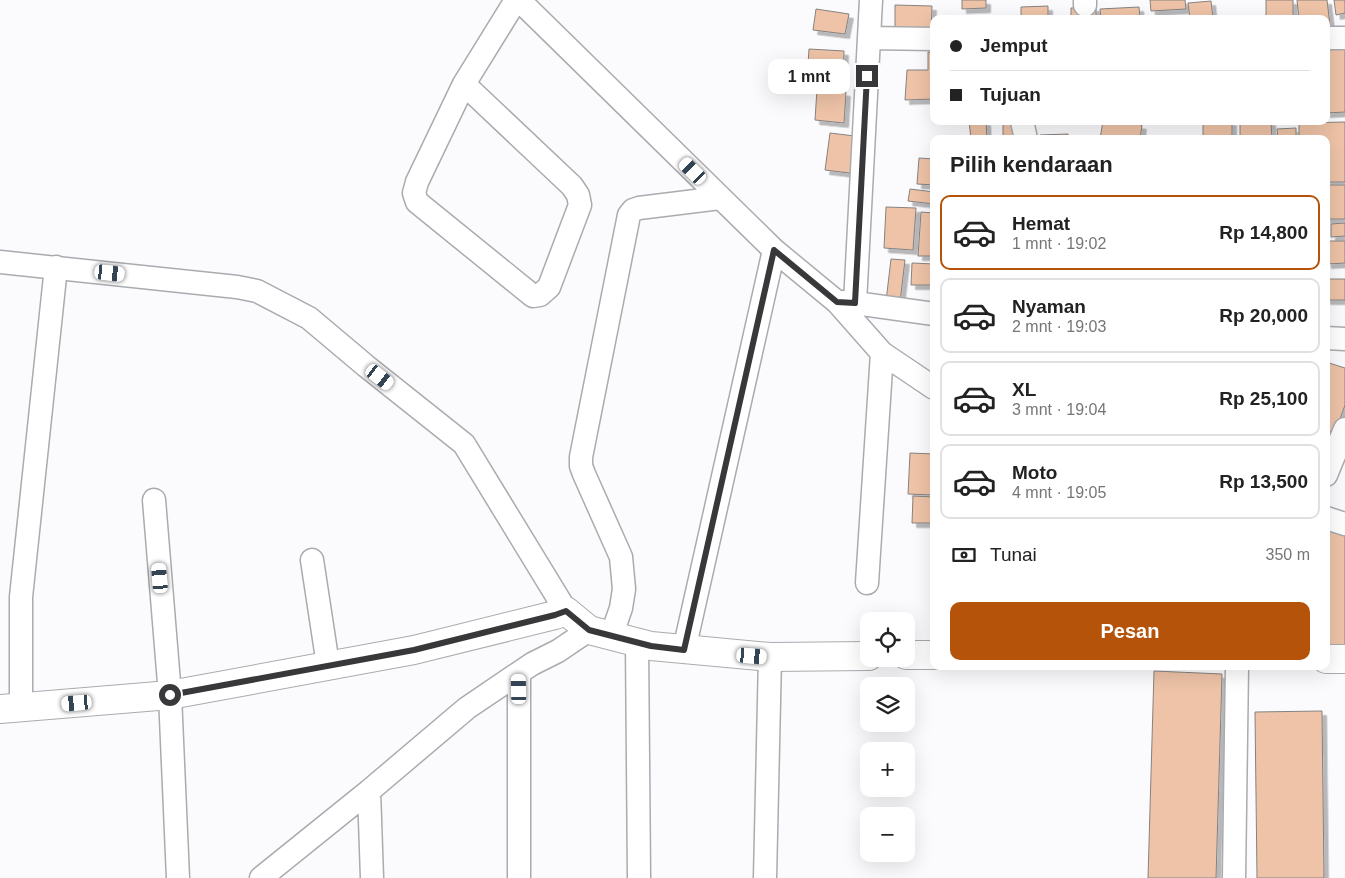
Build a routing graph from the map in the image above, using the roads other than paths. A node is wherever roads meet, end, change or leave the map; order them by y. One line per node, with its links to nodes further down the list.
1 (517, 0): 7 (street); 8 (street)
2 (871, 0): 3 (street)
3 (869, 38): 6 (street); 12 (street)
4 (1330, 38): 5 (street)
5 (1345, 38)
6 (930, 39)
7 (464, 84): 7 (street)
8 (720, 198): 9 (street); 26 (street)
9 (774, 250): 12 (street); 28 (street)
10 (0, 262): 11 (street)
11 (56, 267): 25 (street); 39 (street)
12 (846, 302): 13 (street); 16 (street)
13 (930, 313)
14 (1330, 338): 15 (street)
15 (1345, 339)
16 (882, 353): 17 (street); 24 (street)
17 (930, 385)
18 (1345, 429): 19 (street)
19 (1330, 465)
20 (154, 500): 38 (street)
21 (1330, 519): 22 (street)
22 (1345, 524)
23 (312, 560): 35 (street)
24 (867, 583)
25 (566, 611): 26 (street); 35 (street)
26 (609, 625): 27 (street); 37 (street)
27 (637, 643): 28 (street); 45 (street)
28 (684, 650): 32 (street)
29 (930, 655): 31 (street)
30 (860, 656): 32 (street)
31 (915, 656)
32 (770, 657): 46 (street)
33 (1330, 659): 34 (street)
34 (1345, 659)
35 (328, 665): 38 (street)
36 (1237, 670): 47 (street)
37 (519, 673): 40 (street); 44 (street)
38 (170, 695): 39 (street); 42 (street)
39 (10, 708)
40 (369, 791): 41 (street); 43 (street)
41 (269, 875)
42 (178, 878)
43 (372, 878)
44 (519, 878)
45 (639, 878)
46 (765, 878)
47 (1234, 878)

